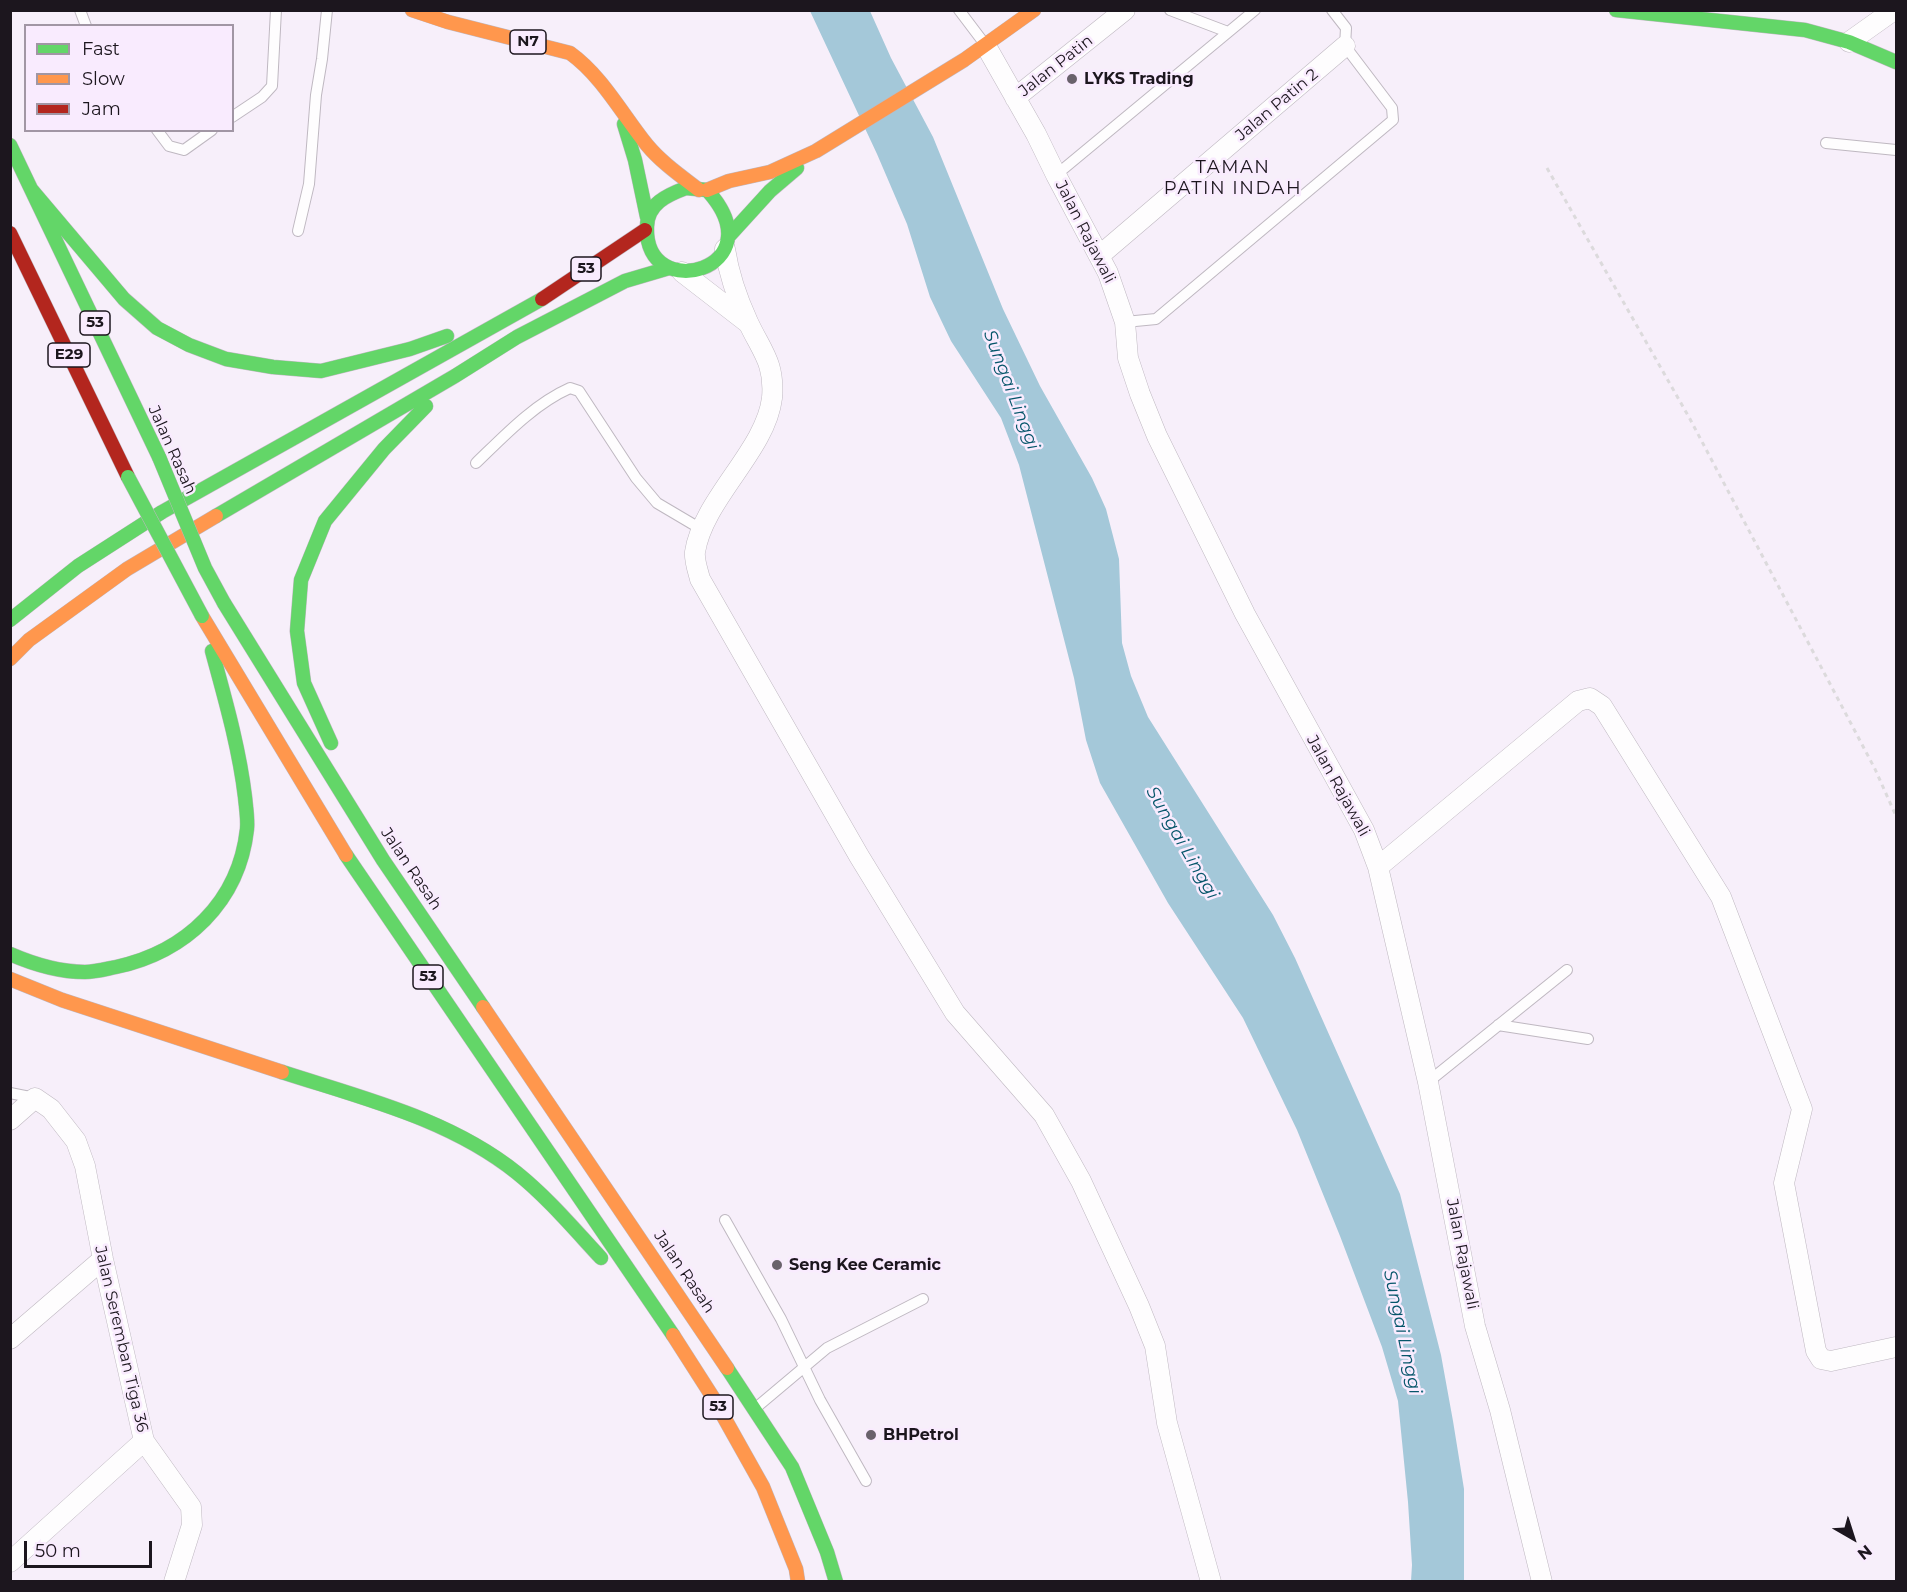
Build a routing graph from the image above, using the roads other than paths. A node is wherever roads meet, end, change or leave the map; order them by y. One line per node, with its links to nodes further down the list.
1 (276, 10): 20 (lane)
2 (327, 10): 31 (lane)
3 (412, 10): 19 (main road, N7)
4 (959, 10): 15 (lane)
5 (1034, 10): 15 (main road, 53)
6 (1125, 10): 18 (street, Jalan Patin)
7 (1170, 10): 13 (lane)
8 (1255, 10): 13 (lane)
9 (1332, 10): 16 (lane)
10 (1617, 10): 12 (main road)
11 (1894, 10): 14 (street)
12 (1636, 12): 14 (main road)
13 (1228, 32): 27 (lane)
14 (1850, 42): 17 (main road)
15 (986, 45): 18 (street, Jalan Rajawali); 26 (main road, 53)
16 (1345, 46): 34 (street, Jalan Patin 2); 37 (lane)
17 (1896, 62)
18 (1015, 98): 27 (street, Jalan Rajawali)
19 (621, 111): 29 (main road, N7); 30 (main road, N7)
20 (234, 116)
21 (158, 132): 22 (lane)
22 (209, 132)
23 (1826, 143): 25 (lane)
24 (10, 145): 28 (main road, Jalan Rasah)
25 (1896, 150)
26 (816, 151): 29 (main road, 53); 33 (main road, 53)
27 (1056, 175): 34 (street, Jalan Rajawali)
28 (31, 189): 36 (main road); 45 (main road, Jalan Rasah / 53, bridge)
29 (703, 190): 30 (main road, 53); 33 (main road)
30 (646, 223): 35 (main road); 36 (main road, 53)
31 (298, 231)
32 (10, 233): 42 (main road, E29, bridge)
33 (727, 242): 35 (main road, 53); 38 (street)
34 (1099, 256): 37 (street, Jalan Rajawali)
35 (675, 270): 38 (street); 39 (main road, 53)
36 (527, 309): 43 (main road)
37 (1125, 322): 46 (street, Jalan Rajawali)
38 (748, 323): 41 (street)
39 (455, 376): 44 (main road); 45 (main road)
40 (476, 462): 41 (lane)
41 (701, 529): 70 (street)
42 (202, 616): 47 (main road); 59 (main road, 53)
43 (10, 620)
44 (10, 659)
45 (383, 860): 63 (main road, Jalan Rasah / 53)
46 (1378, 867): 52 (street, Jalan Rajawali); 61 (street)
47 (10, 954)
48 (1567, 970): 50 (lane)
49 (10, 979): 59 (main road)
50 (1498, 1025): 51 (lane); 52 (lane)
51 (1588, 1039)
52 (1428, 1082): 71 (street, Jalan Rajawali)
53 (10, 1094): 54 (lane)
54 (35, 1098): 55 (street); 57 (street, Jalan Seremban Tiga 36)
55 (10, 1120)
56 (725, 1220): 62 (lane)
57 (103, 1258): 60 (street); 64 (street, Jalan Seremban Tiga 36)
58 (923, 1299): 62 (lane)
59 (669, 1329): 68 (main road, 53)
60 (10, 1339)
61 (1896, 1347)
62 (803, 1367): 63 (lane); 65 (lane)
63 (755, 1409): 69 (main road, Jalan Rasah / 53)
64 (144, 1441): 66 (street); 67 (street, Jalan Seremban Tiga 36)
65 (866, 1481)
66 (10, 1562)
67 (174, 1581)
68 (798, 1581)
69 (836, 1581)
70 (1211, 1581)
71 (1542, 1581)

